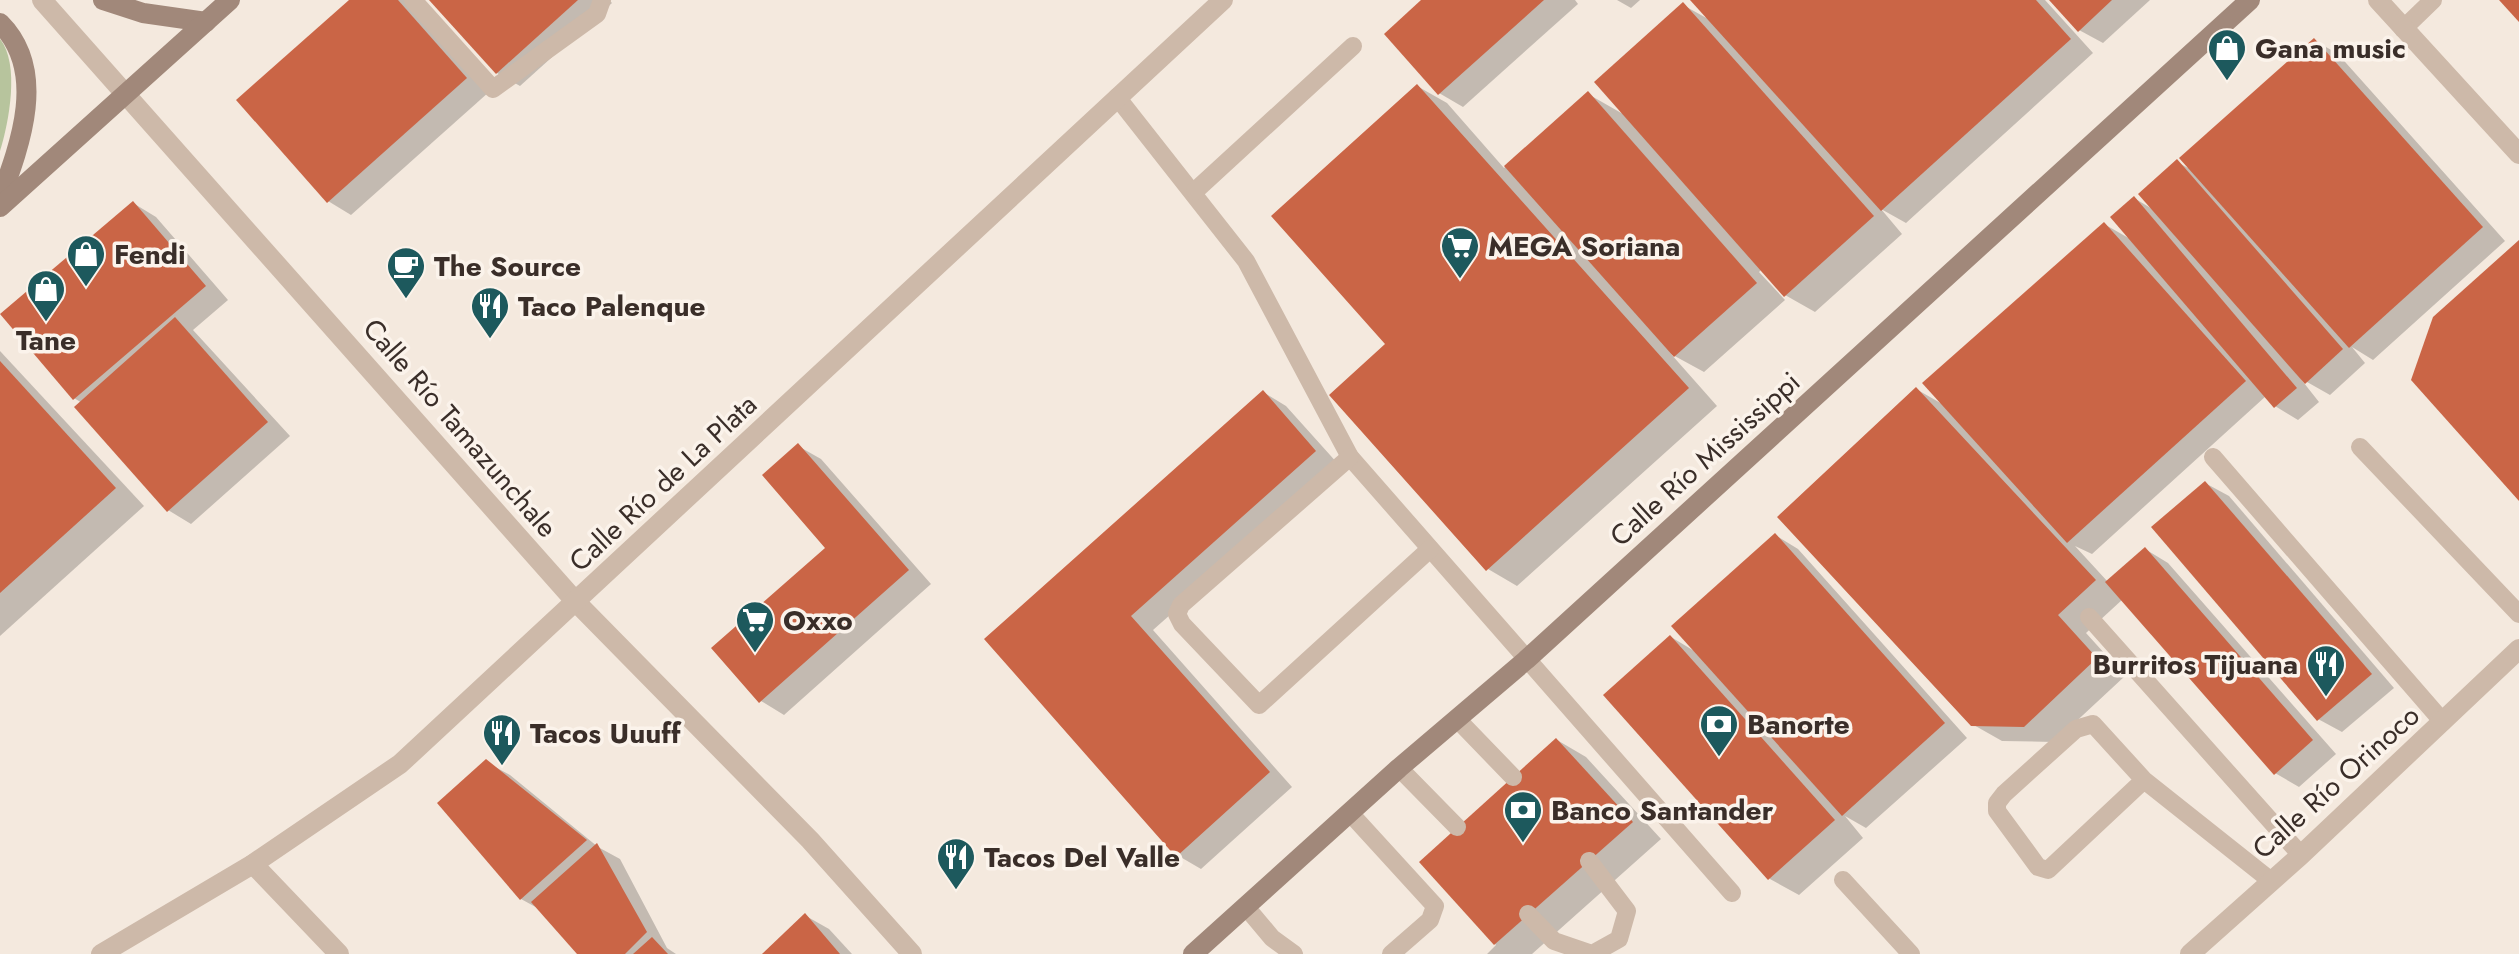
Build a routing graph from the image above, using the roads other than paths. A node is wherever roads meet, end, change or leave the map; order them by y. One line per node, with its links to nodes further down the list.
1 (42, 0): 14 (street, Calle Río Tamazunchale)
2 (103, 0): 10 (street)
3 (230, 0): 10 (street)
4 (413, 0): 5 (lane)
5 (602, 0)
6 (1223, 0): 15 (street, Calle Río de La Plata)
7 (2250, 0): 28 (street, Calle Río Mississippi)
8 (2378, 0): 12 (street)
9 (2433, 0): 12 (lane)
10 (206, 22): 14 (street)
11 (0, 23): 18 (street)
12 (2403, 29): 16 (street)
13 (1353, 46): 17 (lane)
14 (127, 94): 19 (street); 24 (street, Calle Río Tamazunchale)
15 (1117, 97): 17 (lane); 24 (street, Calle Río de La Plata)
16 (2519, 154)
17 (1195, 191): 21 (lane)
18 (0, 199)
19 (0, 207)
20 (2360, 447): 25 (lane)
21 (1350, 457): 23 (lane); 23 (lane)
22 (2213, 457): 30 (lane)
23 (1430, 549): 28 (lane)
24 (576, 602): 38 (street, Calle Río de La Plata); 46 (street, Calle Río Tamazunchale)
25 (2519, 614)
26 (2089, 617): 36 (lane)
27 (2519, 649): 30 (street, Calle Río Orinoco)
28 (1526, 660): 29 (street, Calle Río Mississippi); 41 (lane)
29 (1457, 719): 31 (street, Calle Río Mississippi); 32 (lane)
30 (2443, 722): 36 (street, Calle Río Orinoco)
31 (1399, 768): 34 (street, Calle Río Mississippi); 35 (lane)
32 (1513, 777)
33 (2144, 780): 33 (lane); 40 (lane)
34 (1350, 813): 42 (street, Calle Río Mississippi); 49 (lane)
35 (1457, 827)
36 (2301, 855): 40 (street, Calle Río Orinoco)
37 (1589, 861): 43 (lane)
38 (253, 864): 44 (street, Calle Río de La Plata); 45 (street)
39 (1843, 880): 50 (lane)
40 (2270, 880): 51 (street, Calle Río Orinoco)
41 (1732, 893)
42 (1246, 907): 47 (street, Calle Río Mississippi); 48 (lane)
43 (1528, 914)
44 (101, 954)
45 (339, 954)
46 (912, 954)
47 (1193, 954)
48 (1294, 954)
49 (1391, 954)
50 (1911, 954)
51 (2190, 954)

